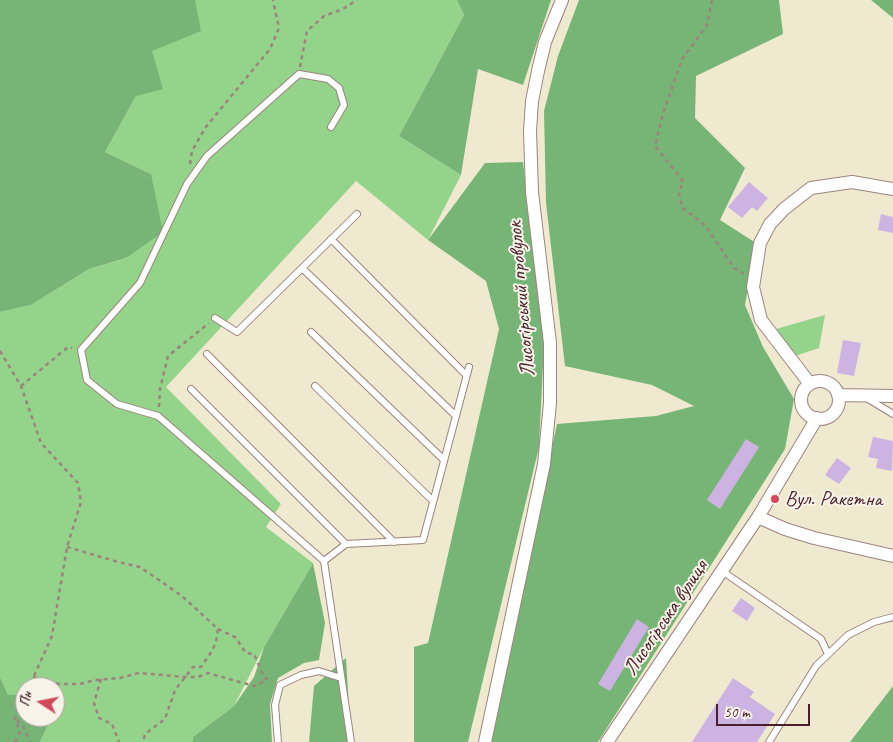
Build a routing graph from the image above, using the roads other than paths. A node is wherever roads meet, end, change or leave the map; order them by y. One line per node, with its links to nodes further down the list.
1 (562, 0): 34 (street, Лисогірський провулок)
2 (332, 126): 27 (lane)
3 (893, 189): 12 (street)
4 (357, 214): 5 (lane)
5 (331, 239): 6 (lane); 11 (lane)
6 (302, 268): 7 (lane); 19 (lane)
7 (215, 318)
8 (311, 332): 21 (lane)
9 (207, 354): 24 (lane)
10 (469, 367): 11 (lane)
11 (466, 375): 19 (lane)
12 (810, 384): 15 (street); 20 (street)
13 (315, 386): 22 (lane)
14 (191, 389): 25 (lane)
15 (838, 394): 16 (street); 20 (street)
16 (860, 394): 17 (street); 18 (lane)
17 (893, 396)
18 (893, 414)
19 (456, 416): 21 (lane)
20 (817, 418): 23 (street, Лисогірська вулиця)
21 (444, 460): 22 (lane)
22 (433, 501): 24 (lane)
23 (758, 517): 26 (street); 28 (street, Лисогірська вулиця)
24 (394, 542): 25 (lane)
25 (346, 544): 27 (lane)
26 (893, 556)
27 (324, 561): 31 (lane)
28 (722, 571): 30 (lane); 35 (street, Лисогірська вулиця)
29 (893, 617): 30 (lane)
30 (828, 654): 36 (lane)
31 (341, 678): 32 (lane); 33 (lane)
32 (278, 742)
33 (351, 742)
34 (485, 742)
35 (607, 742)
36 (769, 742)

